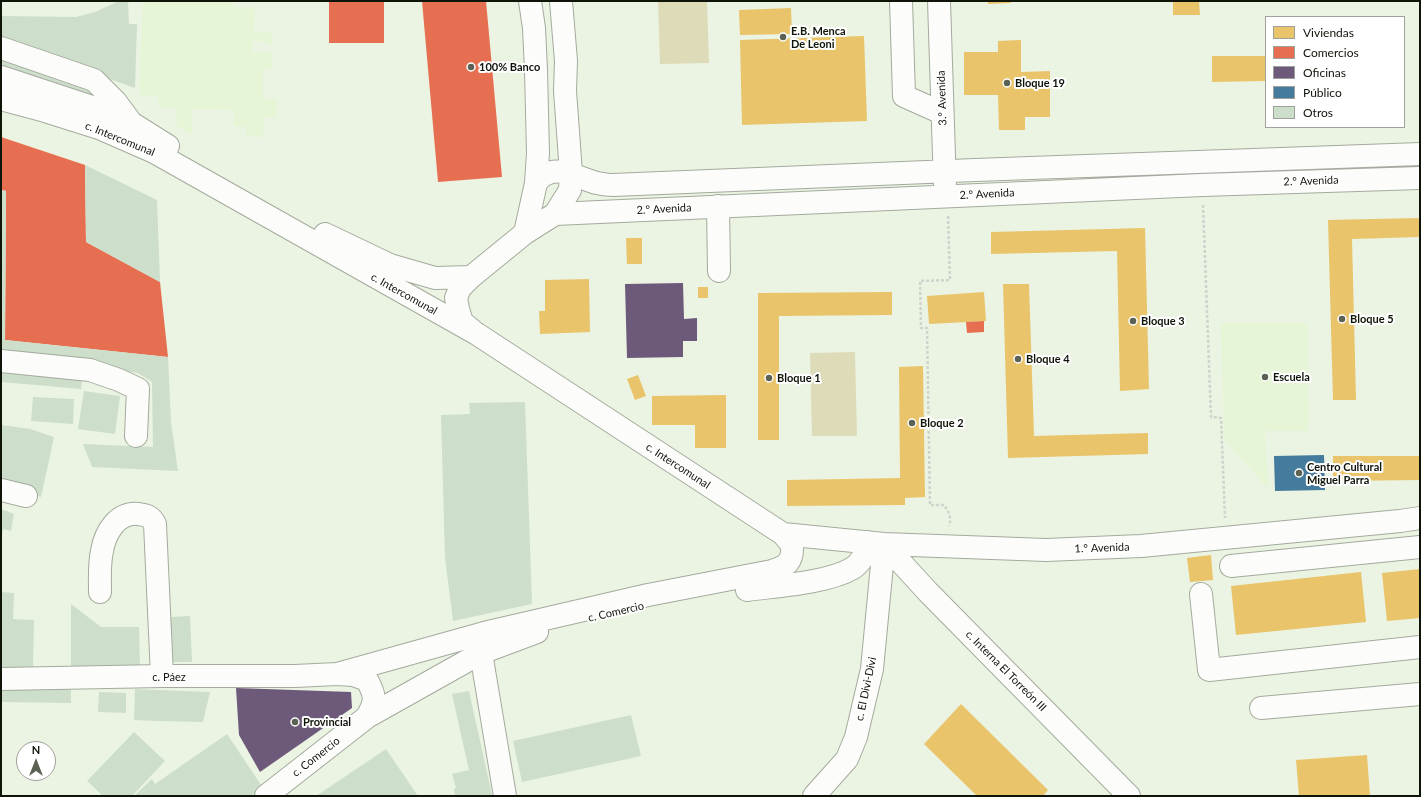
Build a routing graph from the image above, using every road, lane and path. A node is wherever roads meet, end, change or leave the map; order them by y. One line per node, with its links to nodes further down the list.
1 (530, 1): 15 (street)
2 (561, 1): 13 (street, 2.° Avenida)
3 (901, 1): 8 (street)
4 (939, 1): 8 (street, 3.° Avenida)
5 (1, 48): 9 (street)
6 (1, 77): 9 (street, c. Intercomunal)
7 (1, 99): 10 (street, c. Intercomunal)
8 (942, 112): 12 (street, 3.° Avenida)
9 (132, 124): 10 (street); 22 (street, c. Intercomunal)
10 (154, 152): 23 (street, c. Intercomunal)
11 (1420, 154): 12 (street)
12 (944, 172): 13 (street); 17 (street, 3.° Avenida)
13 (571, 173): 15 (street); 19 (street, 2.° Avenida)
14 (1420, 178): 16 (street, 2.° Avenida)
15 (536, 183): 20 (street)
16 (1202, 185): 17 (street, 2.° Avenida); 30 (path)
17 (946, 196): 18 (street, 2.° Avenida); 32 (path)
18 (718, 206): 19 (street, 2.° Avenida); 21 (street)
19 (555, 214): 20 (street, 2.° Avenida)
20 (525, 233): 22 (street, 2.° Avenida)
21 (719, 271)
22 (471, 277): 23 (street, 2.° Avenida)
23 (477, 334): 29 (street, c. Intercomunal)
24 (1, 361): 25 (street)
25 (136, 436)
26 (1, 490): 27 (street)
27 (26, 496)
28 (1420, 518): 30 (street, 1.° Avenida)
29 (783, 534): 31 (street, 1.° Avenida); 34 (street)
30 (1226, 538): 32 (street, 1.° Avenida)
31 (876, 543): 32 (street, 1.° Avenida); 36 (street, c. Comercio); 49 (street, c. El Divi-Divi); 50 (street, c. Interna El Torreón III)
32 (929, 546)
33 (1420, 547): 35 (street)
34 (786, 565): 36 (street); 41 (street)
35 (1231, 566)
36 (771, 586): 40 (street, c. Comercio)
37 (100, 592): 42 (street)
38 (1201, 594): 39 (street)
39 (1420, 647)
40 (481, 654): 46 (street, c. Comercio); 48 (street)
41 (336, 674): 42 (street, c. Páez); 46 (street)
42 (162, 676): 43 (street, c. Páez)
43 (1, 679)
44 (1420, 694): 45 (street)
45 (1261, 708)
46 (367, 717): 47 (street, c. Comercio)
47 (266, 796)
48 (505, 796)
49 (814, 796)
50 (1130, 796)

